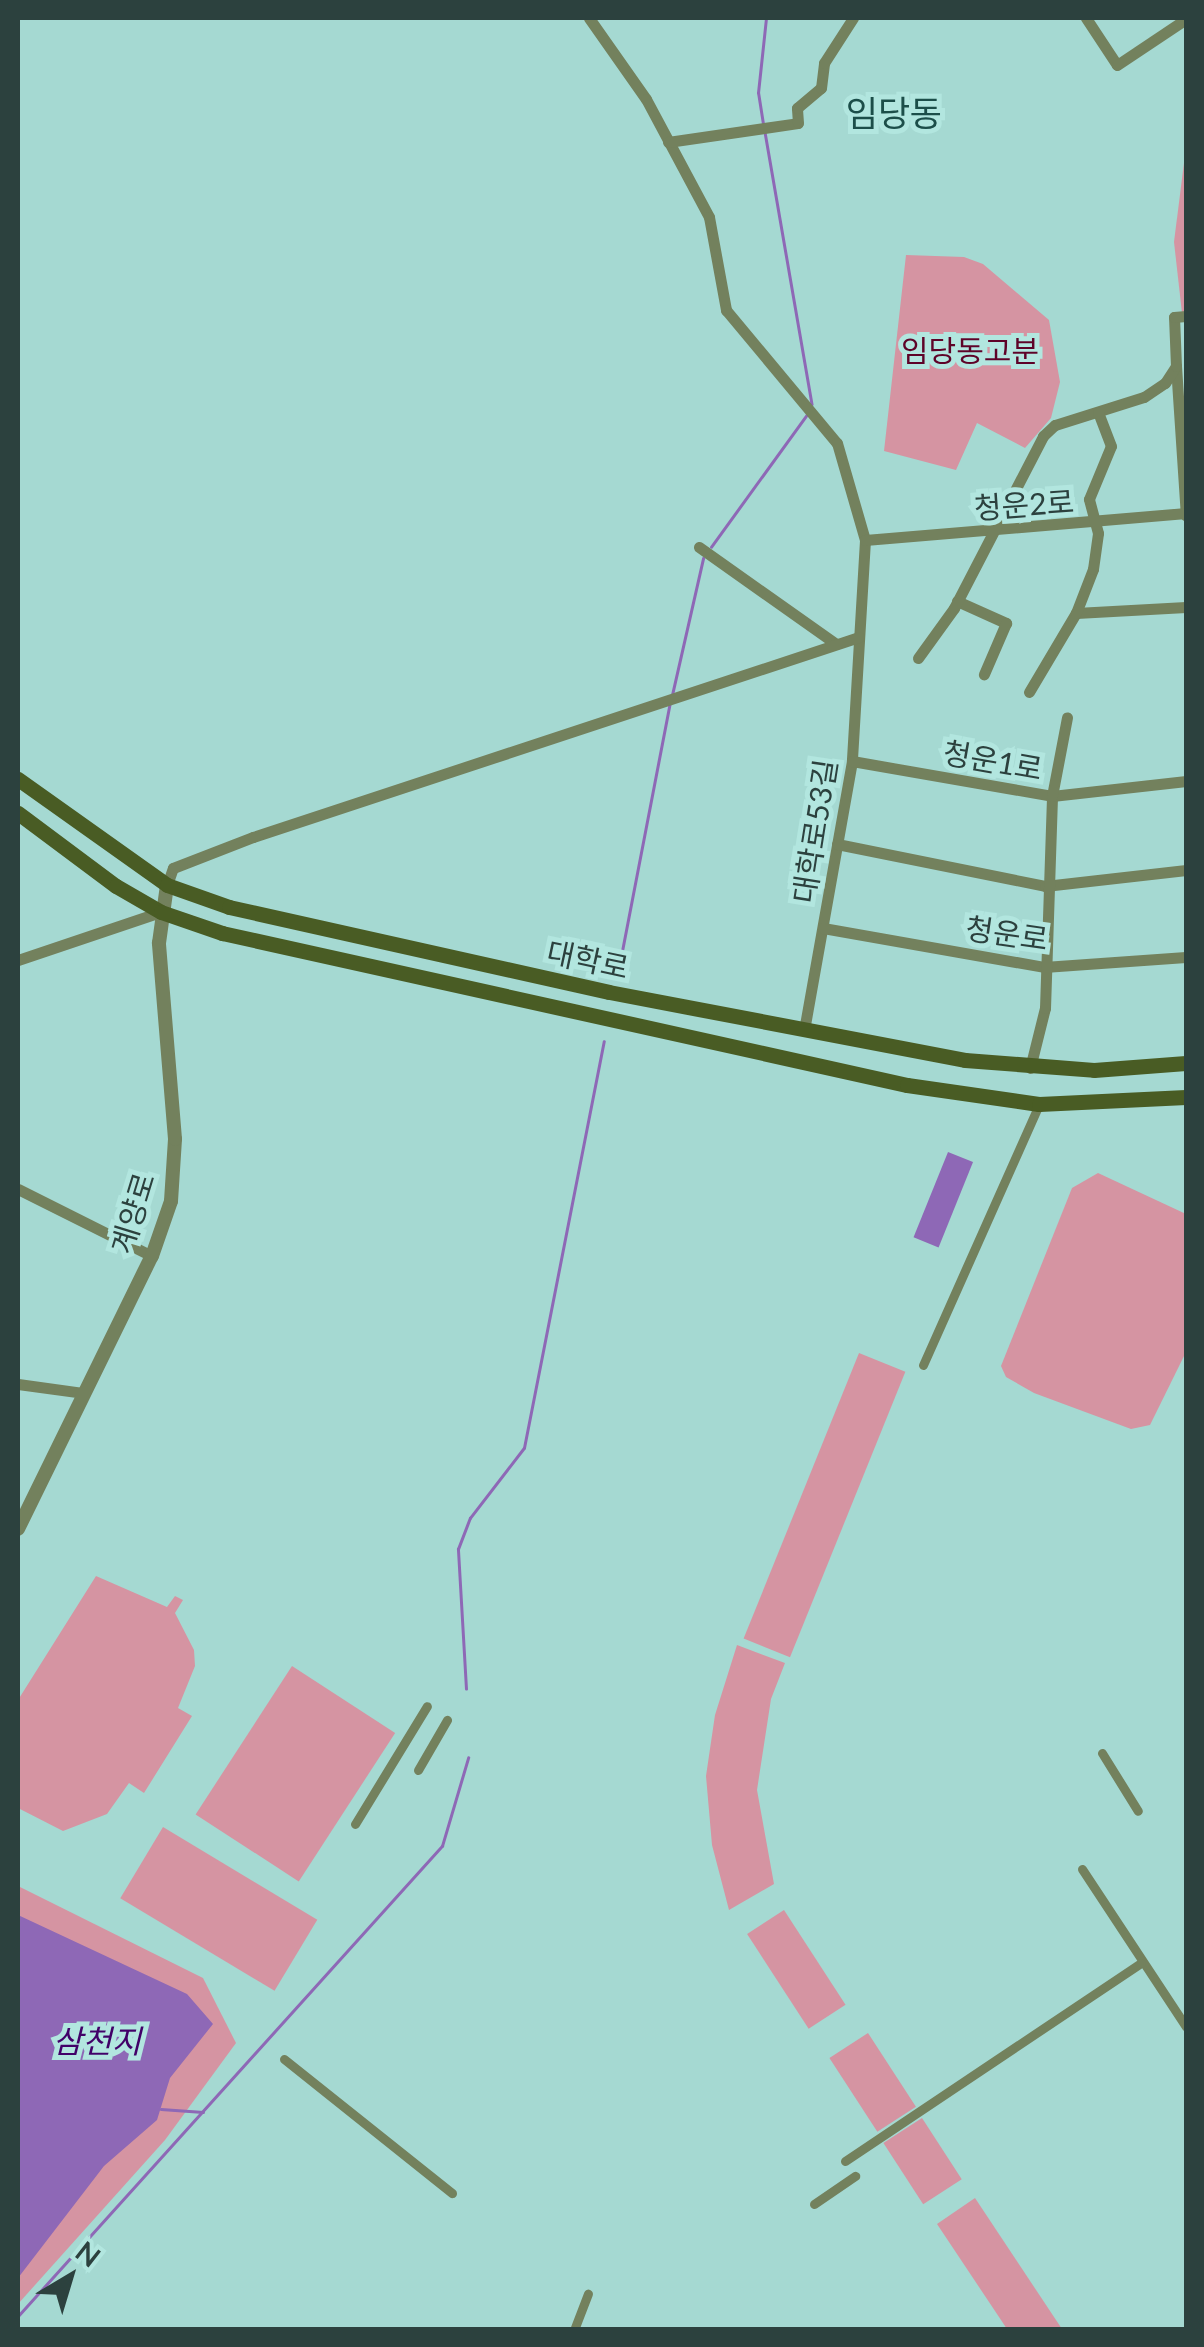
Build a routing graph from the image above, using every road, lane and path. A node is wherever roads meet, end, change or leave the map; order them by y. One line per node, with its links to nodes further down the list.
1 (589, 18): 5 (street, 대학로53길)
2 (853, 18): 5 (street)
3 (1086, 18): 4 (street)
4 (1186, 19)
5 (668, 142): 12 (street, 대학로53길)
6 (1186, 316): 7 (street)
7 (1176, 366): 8 (street); 9 (street)
8 (1098, 412): 10 (street); 11 (street)
9 (1186, 515): 10 (street, 청운2로)
10 (1098, 523): 11 (street, 청운2로); 16 (street)
11 (996, 531): 12 (street, 청운2로); 14 (street)
12 (865, 540): 17 (street, 대학로53길)
13 (700, 547): 18 (street)
14 (958, 601): 19 (street); 20 (street)
15 (1186, 608): 16 (street)
16 (1076, 613): 21 (street)
17 (859, 638): 18 (street); 23 (street, 대학로53길)
18 (836, 644): 30 (street)
19 (918, 658)
20 (984, 674)
21 (1029, 692)
22 (1067, 717): 26 (street)
23 (852, 761): 26 (street, 청운1로); 28 (street, 대학로53길)
24 (18, 779): 30 (main road, 대학로)
25 (1186, 782): 26 (street, 청운1로)
26 (1052, 796): 31 (street)
27 (18, 813): 32 (main road)
28 (838, 844): 31 (street); 33 (street, 대학로53길)
29 (1186, 870): 31 (street)
30 (168, 885): 32 (street, 계양로); 37 (main road, 대학로)
31 (1046, 886): 36 (street)
32 (161, 912): 35 (street); 41 (main road); 43 (street, 계양로)
33 (823, 928): 36 (street, 청운로); 37 (street, 대학로53길)
34 (1186, 957): 36 (street, 청운로)
35 (18, 960)
36 (1044, 967): 39 (street)
37 (804, 1030): 39 (main road, 대학로)
38 (1186, 1062): 39 (main road, 대학로)
39 (1030, 1068)
40 (1186, 1097): 41 (main road)
41 (1039, 1104): 44 (street)
42 (18, 1190): 43 (street)
43 (152, 1256): 46 (street, 계양로)
44 (923, 1365)
45 (18, 1384): 46 (street)
46 (84, 1393): 47 (street, 계양로)
47 (18, 1528)
48 (427, 1706): 53 (street)
49 (447, 1720): 51 (street)
50 (1102, 1753): 52 (street)
51 (418, 1770)
52 (1138, 1811)
53 (355, 1824)
54 (1082, 1869): 55 (street)
55 (1141, 1963): 56 (street); 58 (street)
56 (1186, 2027)
57 (284, 2059): 60 (street)
58 (846, 2161)
59 (855, 2176): 61 (street)
60 (452, 2194)
61 (814, 2204)
62 (588, 2294): 63 (street)
63 (574, 2330)

